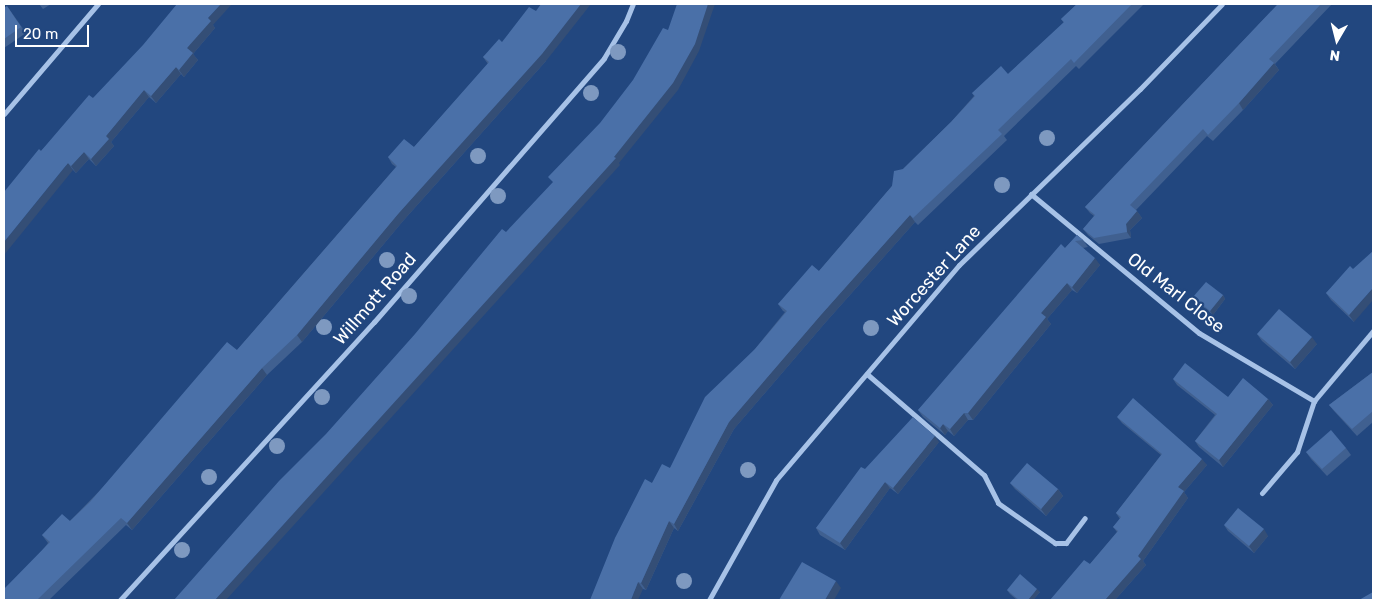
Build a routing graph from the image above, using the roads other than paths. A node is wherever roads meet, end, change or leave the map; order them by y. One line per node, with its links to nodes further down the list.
1 (98, 4): 4 (street)
2 (633, 4): 11 (street, Willmott Road)
3 (1222, 4): 5 (street, Worcester Lane)
4 (4, 114)
5 (1031, 194): 7 (street, Worcester Lane); 8 (street, Old Marl Close)
6 (1373, 331): 8 (street)
7 (867, 374): 10 (street); 12 (street, Worcester Lane)
8 (1314, 401): 9 (street)
9 (1262, 494)
10 (1085, 518)
11 (120, 600)
12 (709, 600)

